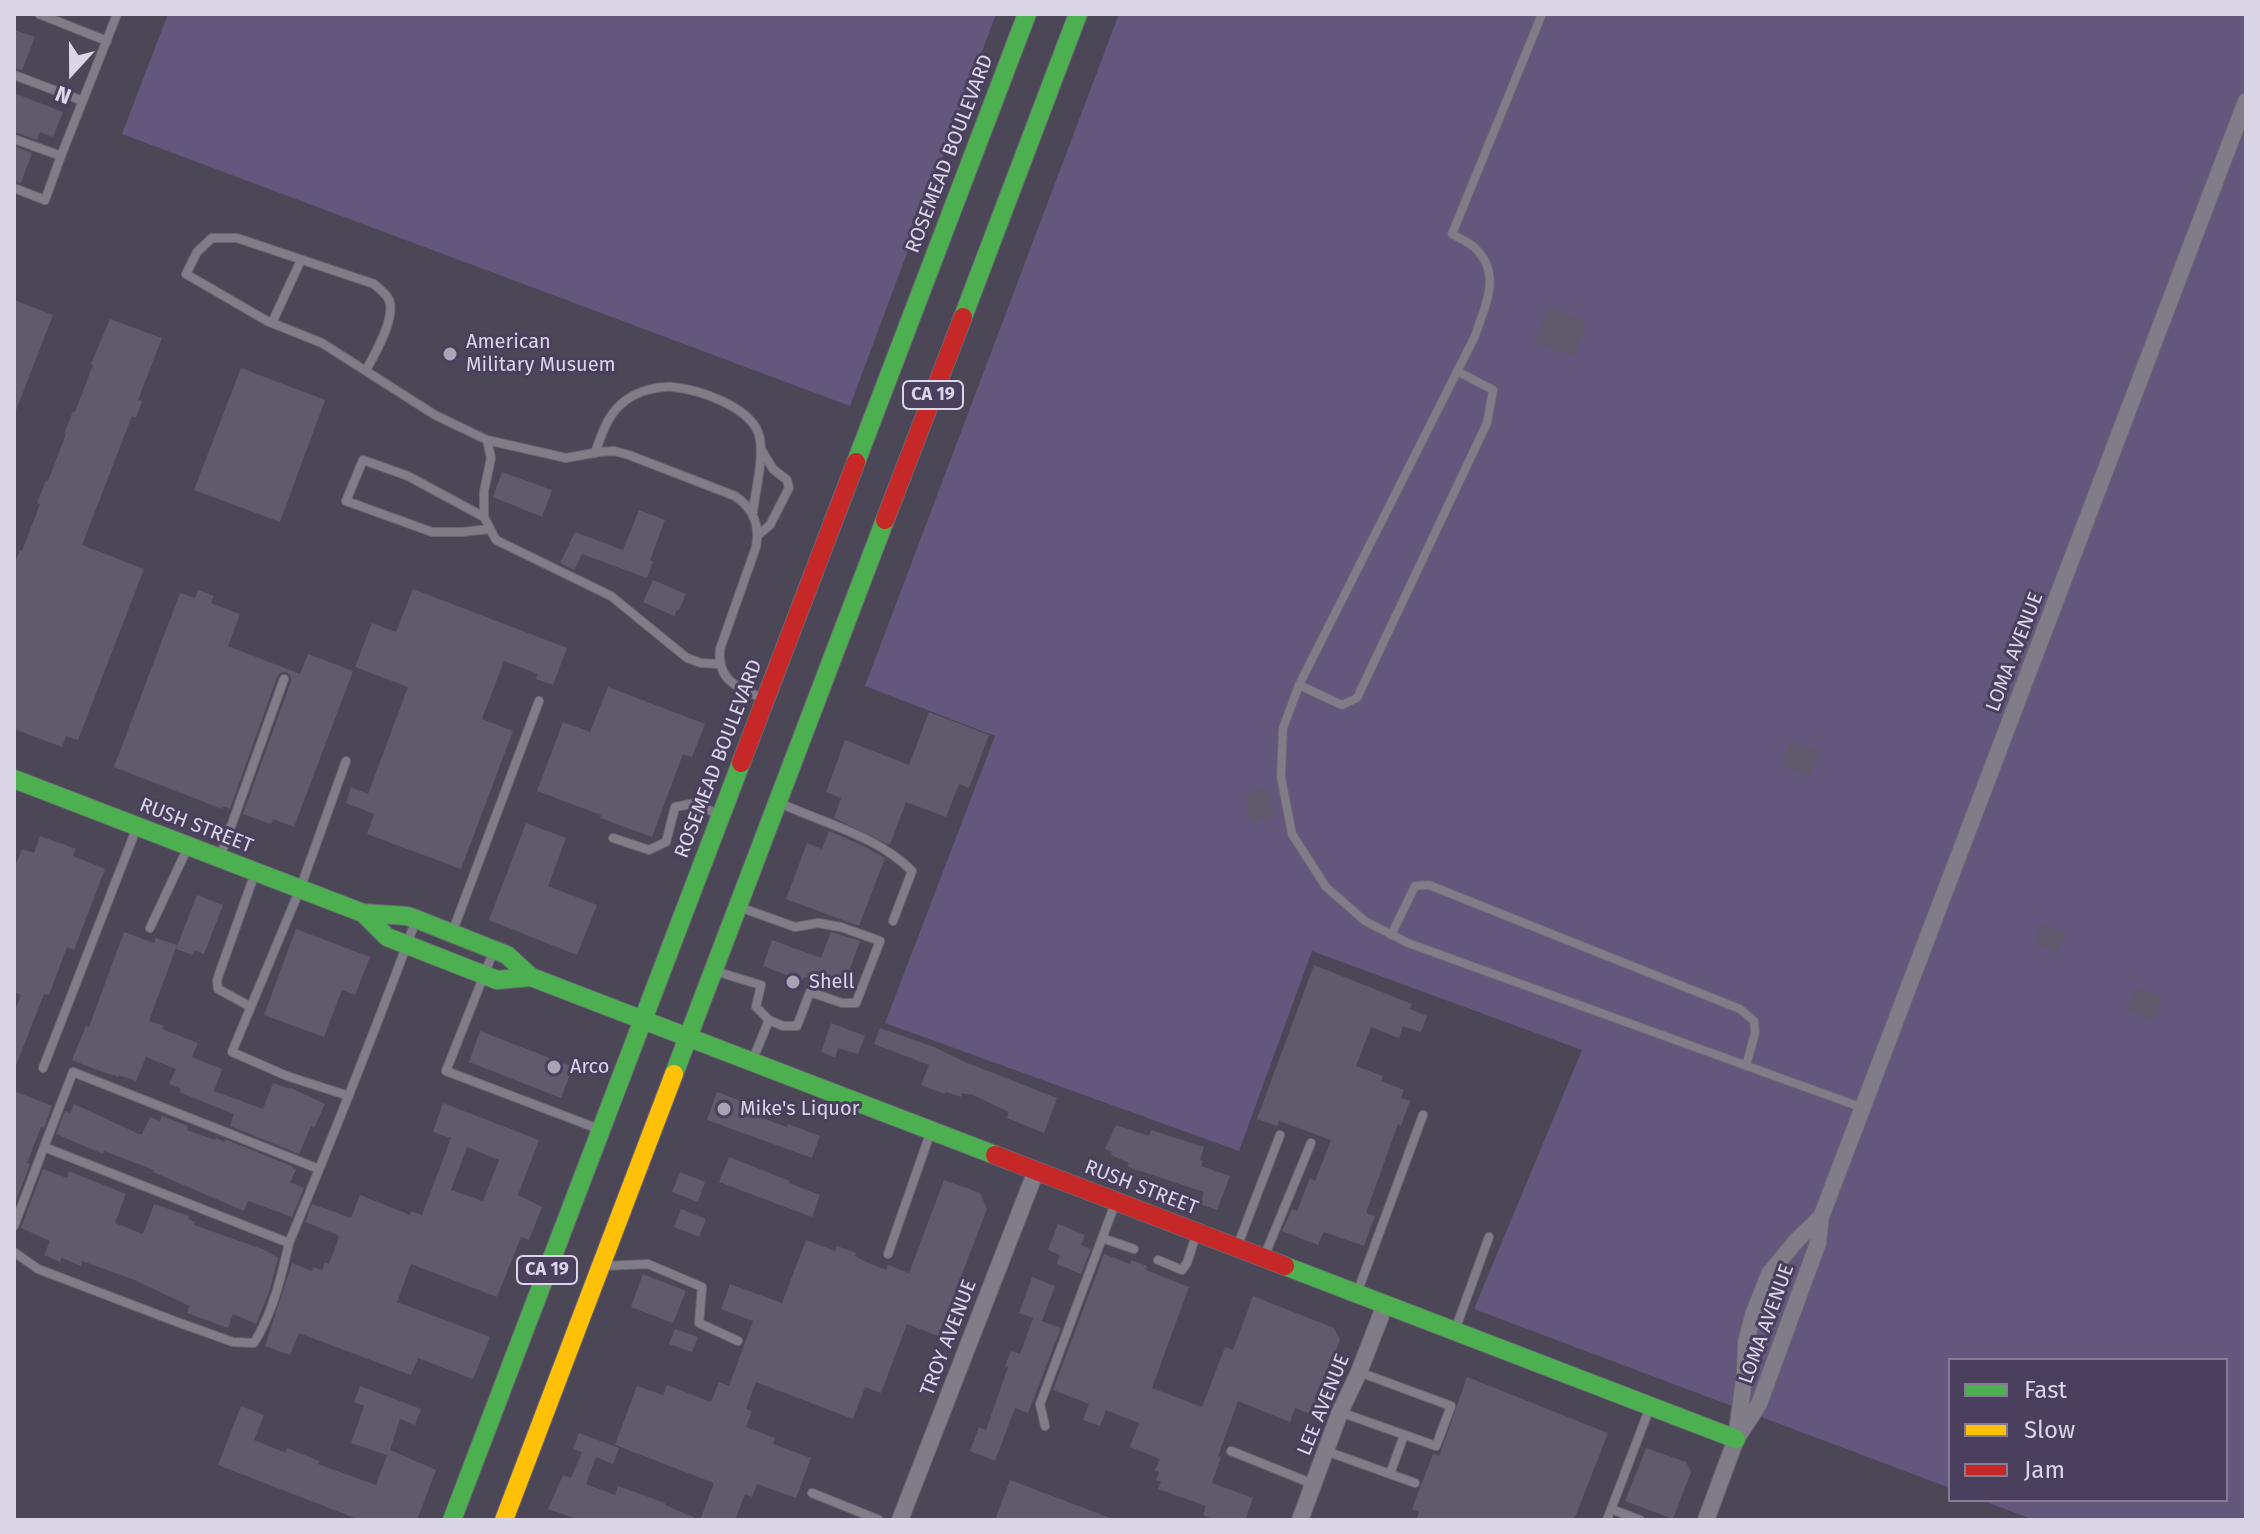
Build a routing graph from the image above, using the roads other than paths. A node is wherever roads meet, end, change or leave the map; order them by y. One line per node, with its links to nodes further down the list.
1 (39, 14): 6 (lane)
2 (117, 14): 6 (lane)
3 (1027, 14): 27 (main road, ROSEMEAD BOULEVARD / CA 19)
4 (1078, 14): 31 (main road, CA 19)
5 (1542, 14): 16 (lane)
6 (107, 41): 8 (lane)
7 (14, 75): 8 (lane)
8 (83, 101): 11 (lane)
9 (2246, 101): 59 (street, LOMA AVENUE)
10 (14, 139): 11 (lane)
11 (61, 156): 12 (lane)
12 (14, 188)
13 (301, 260): 14 (lane); 14 (lane); 15 (lane)
14 (272, 323): 15 (lane)
15 (366, 370): 17 (lane)
16 (1457, 371): 26 (lane); 26 (lane)
17 (487, 440): 19 (lane); 21 (lane)
18 (761, 448): 19 (lane); 20 (lane); 23 (lane)
19 (595, 453): 20 (lane)
20 (753, 512): 23 (lane)
21 (484, 517): 22 (lane); 22 (lane)
22 (490, 529): 24 (lane)
23 (758, 535): 24 (lane)
24 (720, 664): 27 (lane)
25 (284, 679): 36 (lane)
26 (1299, 685): 45 (lane)
27 (766, 699): 32 (main road, ROSEMEAD BOULEVARD / CA 19)
28 (539, 701): 44 (lane)
29 (346, 761): 38 (lane)
30 (14, 779): 33 (main road, RUSH STREET)
31 (777, 802): 39 (main road, CA 19); 42 (lane)
32 (721, 816): 34 (lane); 52 (main road, ROSEMEAD BOULEVARD / CA 19)
33 (138, 827): 35 (main road, RUSH STREET); 57 (lane)
34 (613, 838)
35 (188, 846): 36 (main road, RUSH STREET); 43 (lane)
36 (219, 858): 37 (main road, RUSH STREET)
37 (256, 872): 38 (main road, RUSH STREET); 51 (lane)
38 (300, 889): 40 (main road, RUSH STREET); 51 (lane)
39 (737, 907): 48 (main road, CA 19); 53 (lane)
40 (363, 913): 41 (main road, RUSH STREET); 46 (main road, RUSH STREET)
41 (416, 919): 44 (main road, RUSH STREET); 46 (lane)
42 (893, 921)
43 (150, 928)
44 (451, 934): 47 (main road, RUSH STREET)
45 (1391, 935): 56 (lane); 56 (lane)
46 (407, 945): 49 (main road, RUSH STREET); 58 (lane)
47 (494, 950): 49 (lane); 50 (main road, RUSH STREET)
48 (713, 970): 53 (lane); 54 (main road, CA 19)
49 (484, 974): 50 (main road, RUSH STREET); 61 (lane)
50 (531, 977): 52 (main road, RUSH STREET)
51 (251, 1007): 58 (lane)
52 (642, 1020): 54 (main road, RUSH STREET); 61 (main road, ROSEMEAD BOULEVARD / CA 19)
53 (769, 1020): 55 (lane)
54 (687, 1038): 55 (main road, RUSH STREET); 81 (main road, CA 19)
55 (752, 1063): 62 (main road, RUSH STREET)
56 (1746, 1066): 59 (lane)
57 (43, 1068)
58 (349, 1096): 66 (lane)
59 (1863, 1109): 69 (street, LOMA AVENUE)
60 (1423, 1115): 82 (lane)
61 (600, 1130): 99 (main road, ROSEMEAD BOULEVARD / CA 19)
62 (931, 1131): 67 (main road, RUSH STREET); 78 (lane)
63 (1280, 1135): 75 (lane)
64 (1311, 1143): 79 (lane)
65 (44, 1147): 66 (lane); 70 (lane); 74 (lane)
66 (319, 1169): 74 (lane)
67 (1036, 1171): 68 (main road, RUSH STREET); 102 (street, TROY AVENUE)
68 (1116, 1201): 71 (main road, RUSH STREET); 73 (lane)
69 (1821, 1217): 91 (street, LOMA AVENUE); 91 (street, LOMA AVENUE)
70 (14, 1226)
71 (1197, 1233): 75 (main road, RUSH STREET); 80 (lane)
72 (1489, 1237): 84 (lane)
73 (1102, 1238): 76 (lane); 89 (lane)
74 (289, 1243): 77 (lane)
75 (1237, 1248): 79 (main road, RUSH STREET)
76 (1134, 1249)
77 (14, 1252)
78 (888, 1254)
79 (1264, 1258): 82 (main road, RUSH STREET)
80 (1158, 1260)
81 (600, 1267): 85 (lane); 100 (main road, CA 19)
82 (1357, 1294): 83 (main road, RUSH STREET)
83 (1385, 1305): 84 (main road, RUSH STREET); 86 (street, LEE AVENUE)
84 (1455, 1331): 87 (main road, RUSH STREET)
85 (738, 1341)
86 (1359, 1372): 88 (street, LEE AVENUE); 90 (lane)
87 (1650, 1406): 91 (main road, RUSH STREET); 98 (lane)
88 (1340, 1412): 90 (lane); 93 (street, LEE AVENUE)
89 (1045, 1426)
90 (1404, 1435): 94 (lane)
91 (1736, 1439): 106 (street, LOMA AVENUE)
92 (1231, 1451): 96 (lane)
93 (1326, 1451): 94 (lane); 96 (street, LEE AVENUE)
94 (1390, 1474): 95 (lane)
95 (1415, 1483)
96 (1313, 1484): 103 (street, LEE AVENUE)
97 (812, 1493): 101 (lane)
98 (1611, 1509): 104 (lane); 105 (lane)
99 (452, 1520)
100 (504, 1520)
101 (879, 1520)
102 (900, 1520)
103 (1300, 1520)
104 (1607, 1520)
105 (1640, 1520)
106 (1706, 1520)

